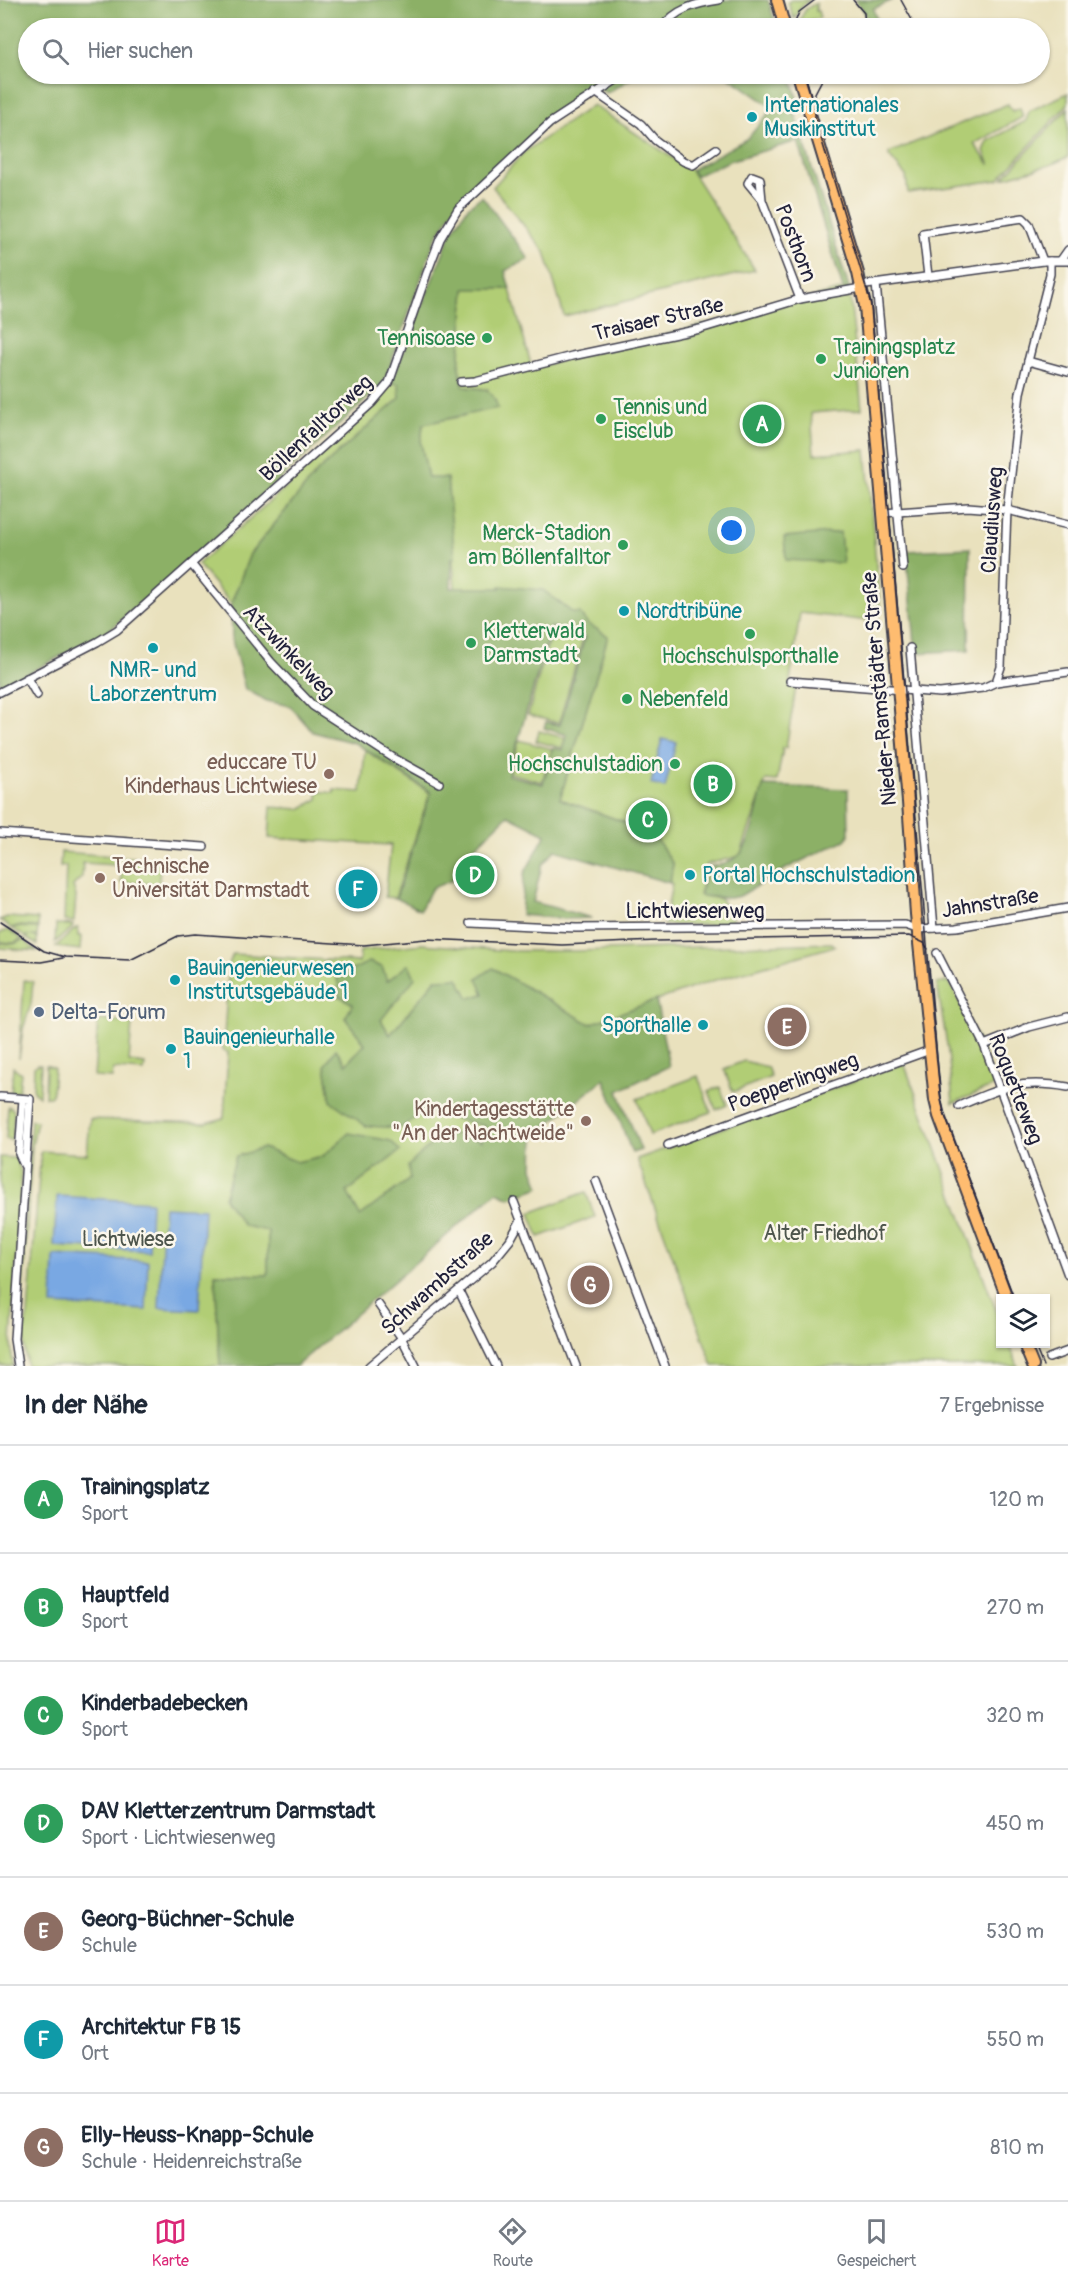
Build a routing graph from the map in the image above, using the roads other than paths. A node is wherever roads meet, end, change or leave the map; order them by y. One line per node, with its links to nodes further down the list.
1 (719, 0): 3 (street)
2 (777, 0): 4 (main road)
3 (672, 18)
4 (782, 18)
5 (608, 84): 7 (street, Böllenfalltorweg)
6 (801, 84): 15 (main road, Nieder-Ramstädter Straße)
7 (595, 92): 8 (street); 24 (street, Böllenfalltorweg)
8 (716, 148)
9 (762, 200): 16 (street, Posthorn)
10 (1068, 250): 11 (street)
11 (1064, 260): 12 (street, Traisaer Straße)
12 (1047, 261): 13 (street, Traisaer Straße); 13 (street); 17 (street, Claudiusweg)
13 (928, 276): 14 (street, Traisaer Straße)
14 (876, 284): 15 (street, Traisaer Straße); 22 (street, Nieder-Ramstädter Straße)
15 (861, 288): 16 (street, Traisaer Straße); 21 (main road, Nieder-Ramstädter Straße)
16 (800, 299): 19 (street, Traisaer Straße)
17 (1028, 361): 18 (street); 20 (street, Claudiusweg)
18 (1068, 372)
19 (461, 382)
20 (1007, 510): 22 (street); 23 (street); 30 (street, Claudiusweg)
21 (883, 513): 22 (street); 31 (main road, Nieder-Ramstädter Straße)
22 (898, 513): 25 (street, Nieder-Ramstädter Straße)
23 (1068, 525)
24 (192, 565): 28 (street, Böllenfalltorweg); 35 (street, Atzwinkelweg)
25 (903, 568)
26 (910, 648): 32 (street, Nieder-Ramstädter Straße)
27 (1068, 672): 30 (street)
28 (27, 678): 33 (street, Böllenfalltorweg); 34 (street)
29 (790, 681): 31 (street)
30 (996, 682): 32 (street)
31 (899, 689): 32 (street); 41 (main road, Nieder-Ramstädter Straße)
32 (913, 690): 40 (street, Nieder-Ramstädter Straße)
33 (0, 693)
34 (37, 695)
35 (439, 783)
36 (0, 833): 37 (street)
37 (204, 847)
38 (1068, 908): 40 (street, Jahnstraße)
39 (471, 923): 41 (street, Lichtwiesenweg)
40 (934, 928): 41 (street, Jahnstraße)
41 (917, 929): 45 (main road, Nieder-Ramstädter Straße)
42 (937, 953): 44 (street, Roquetteweg)
43 (1068, 1017): 44 (street)
44 (984, 1045): 46 (street, Roquetteweg)
45 (930, 1050): 50 (street, Poepperlingweg); 56 (main road, Nieder-Ramstädter Straße)
46 (999, 1088): 47 (street); 49 (street); 54 (street, Roquetteweg)
47 (1068, 1088)
48 (0, 1097): 62 (street)
49 (959, 1106)
50 (668, 1145)
51 (596, 1181): 67 (street)
52 (514, 1202): 53 (street)
53 (521, 1220): 55 (street, Schwambstraße); 66 (street)
54 (1068, 1275)
55 (459, 1291): 58 (street, Schwambstraße); 65 (street)
56 (1005, 1294)
57 (378, 1304): 58 (street)
58 (401, 1337): 63 (street, Schwambstraße); 64 (street)
59 (1026, 1348): 68 (main road)
60 (1068, 1351): 61 (street)
61 (1049, 1358)
62 (18, 1366)
63 (369, 1366)
64 (416, 1366)
65 (496, 1366)
66 (576, 1366)
67 (665, 1366)
68 (1033, 1366)

